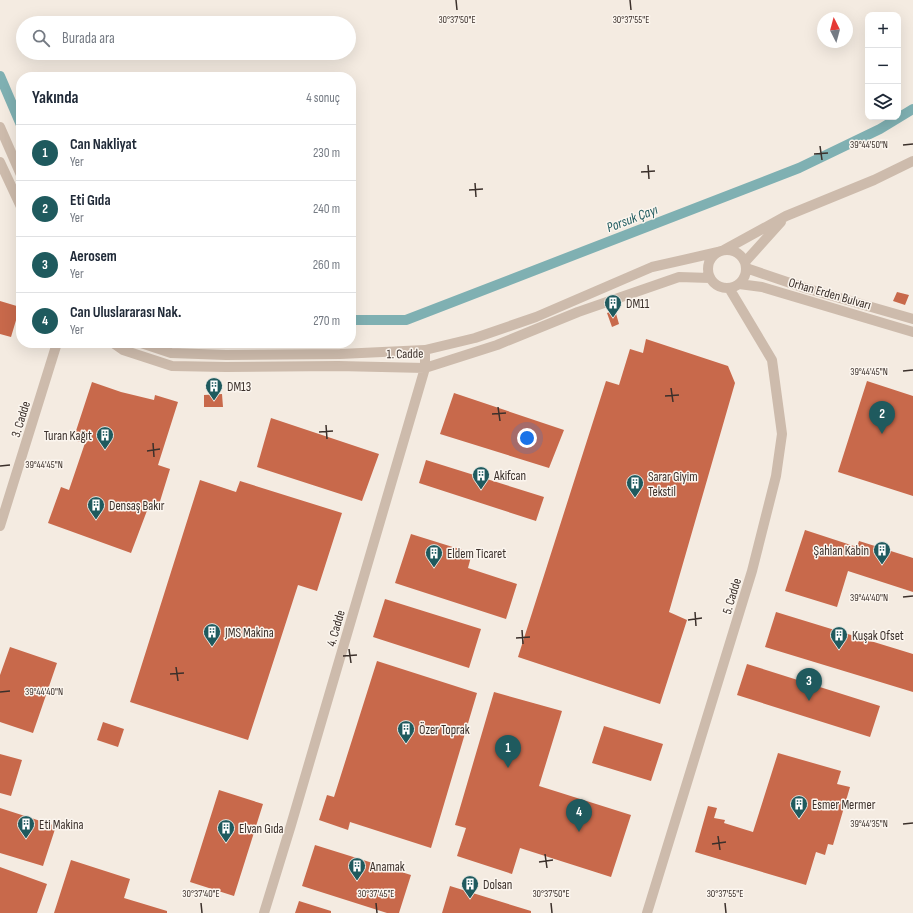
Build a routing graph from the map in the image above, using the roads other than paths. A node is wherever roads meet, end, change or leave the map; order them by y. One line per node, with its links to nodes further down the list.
1 (0, 127): 4 (street)
2 (913, 161): 6 (street, 1. Cadde)
3 (0, 162): 5 (street)
4 (16, 164)
5 (16, 196)
6 (786, 216): 7 (street, 1. Cadde); 8 (street)
7 (721, 251): 8 (street, Orhan Erden Bulvarı); 9 (street); 16 (street, 1. Cadde)
8 (746, 265): 10 (street); 11 (street, Orhan Erden Bulvarı)
9 (710, 278): 10 (street, Orhan Erden Bulvarı); 17 (street, 1. Cadde)
10 (734, 286): 12 (street, Orhan Erden Bulvarı); 20 (street, 5. Cadde)
11 (913, 319)
12 (913, 332)
13 (56, 348): 18 (street, 3. Cadde)
14 (120, 348): 17 (street, 1. Cadde)
15 (156, 348): 16 (street, 1. Cadde)
16 (425, 350): 17 (street, 4. Cadde)
17 (424, 368): 19 (street, 4. Cadde)
18 (0, 526)
19 (264, 913)
20 (647, 913)

